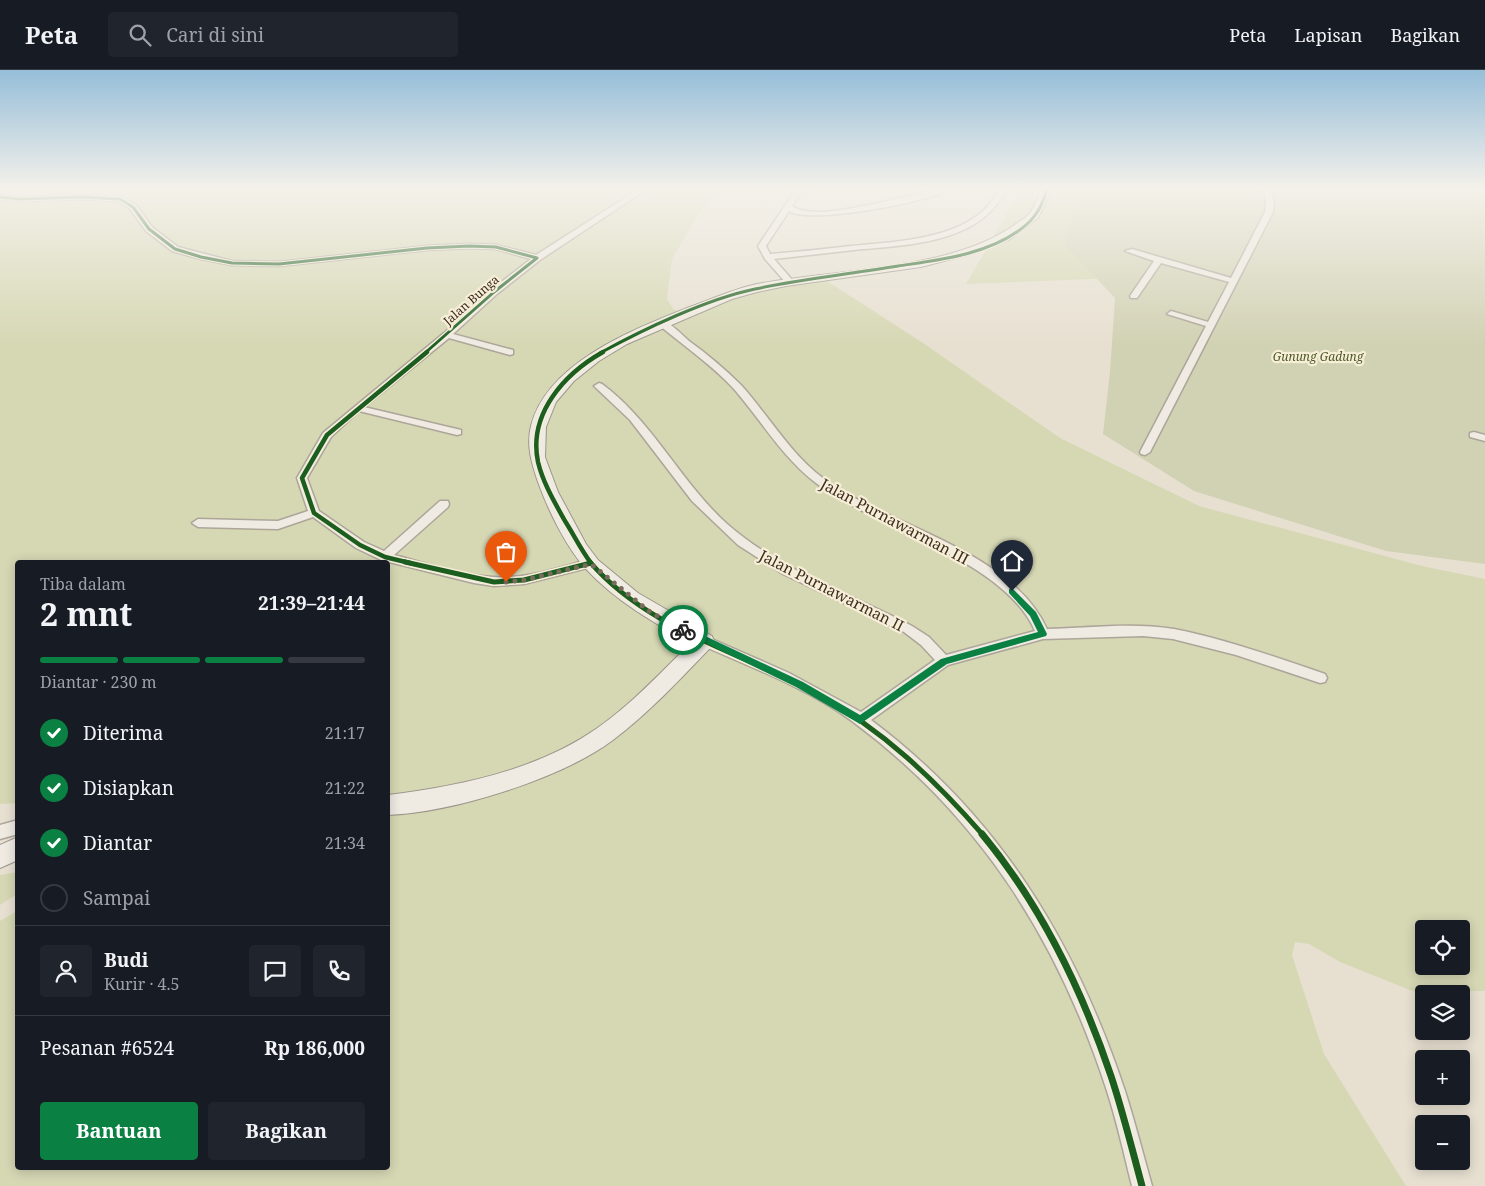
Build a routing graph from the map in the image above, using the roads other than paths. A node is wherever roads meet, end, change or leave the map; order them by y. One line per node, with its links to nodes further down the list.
1 (163, 241): 9 (street)
2 (563, 241): 9 (street, Jalan Bunga)
3 (764, 241): 8 (street)
4 (904, 241): 8 (street)
5 (1000, 241): 12 (street)
6 (1254, 241): 11 (street)
7 (1129, 251): 10 (street)
8 (768, 257): 12 (street)
9 (537, 258): 17 (street, Jalan Bunga)
10 (1159, 260): 11 (street); 13 (street)
11 (1233, 281): 16 (street)
12 (790, 282): 15 (street)
13 (1134, 296)
14 (1170, 314): 16 (street)
15 (662, 323): 29 (street); 30 (street, Jalan Purnawarman III)
16 (1210, 325): 24 (street)
17 (448, 334): 18 (street); 20 (street, Jalan Bunga)
18 (510, 352)
19 (599, 386): 32 (street, Jalan Purnawarman II)
20 (358, 408): 21 (street); 26 (street, Jalan Bunga)
21 (457, 432)
22 (1474, 435): 23 (street)
23 (1485, 438)
24 (1145, 452)
25 (444, 504): 28 (street)
26 (314, 513): 27 (street); 28 (street)
27 (198, 523)
28 (385, 557): 29 (street)
29 (591, 564): 31 (street)
30 (1043, 634): 32 (street); 33 (street)
31 (705, 641): 34 (street); 35 (street)
32 (944, 662): 34 (street)
33 (1320, 678)
34 (860, 720): 40 (street)
35 (390, 805)
36 (15, 828): 37 (street)
37 (0, 832)
38 (15, 850): 39 (street)
39 (0, 857)
40 (1142, 1186)

